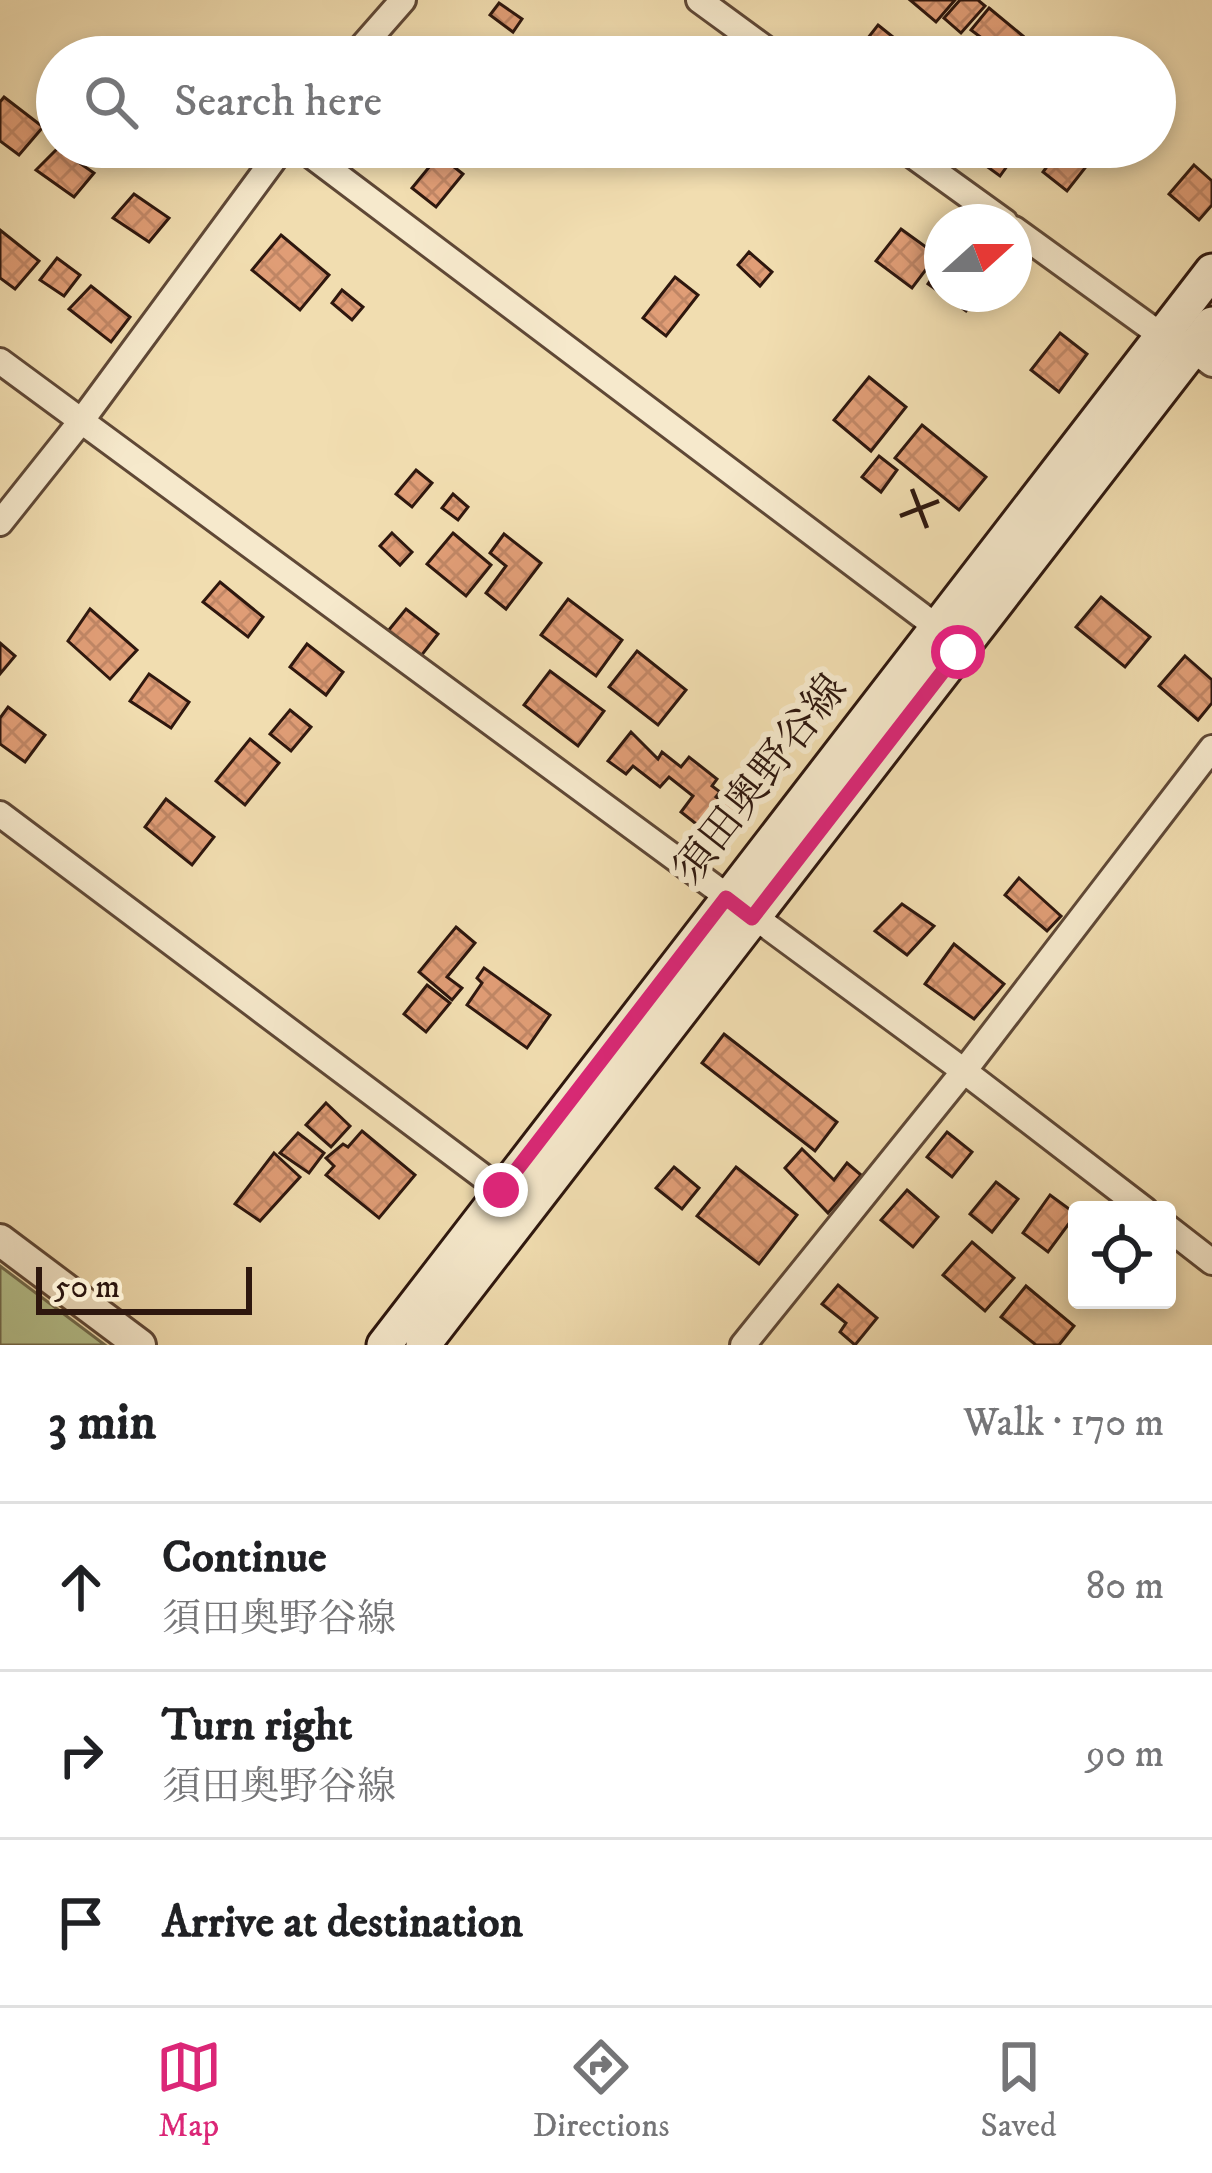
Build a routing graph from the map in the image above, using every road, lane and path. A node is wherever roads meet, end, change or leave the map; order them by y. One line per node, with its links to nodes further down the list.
1 (403, 0): 3 (street)
2 (699, 0): 4 (street)
3 (371, 36)
4 (749, 36)
5 (268, 168): 13 (street)
6 (328, 168): 15 (street)
7 (931, 168): 8 (street)
8 (980, 204)
9 (1032, 240): 11 (street)
10 (1212, 271): 11 (main road, 須田奥野谷線)
11 (1195, 343): 15 (main road, 須田奥野谷線)
12 (0, 361): 13 (street)
13 (82, 420): 14 (street); 18 (street)
14 (0, 523)
15 (950, 636): 18 (main road, 須田奥野谷線)
16 (1207, 766): 19 (street)
17 (0, 814): 20 (street)
18 (739, 908): 19 (street); 20 (main road, 須田奥野谷線); 27 (main road, 須田奥野谷線)
19 (964, 1071): 21 (street); 28 (street)
20 (501, 1190): 26 (main road, 須田奥野谷線)
21 (1132, 1201)
22 (1176, 1234): 24 (street)
23 (0, 1240): 25 (street)
24 (1212, 1262)
25 (140, 1345)
26 (384, 1345)
27 (423, 1345)
28 (743, 1345)

